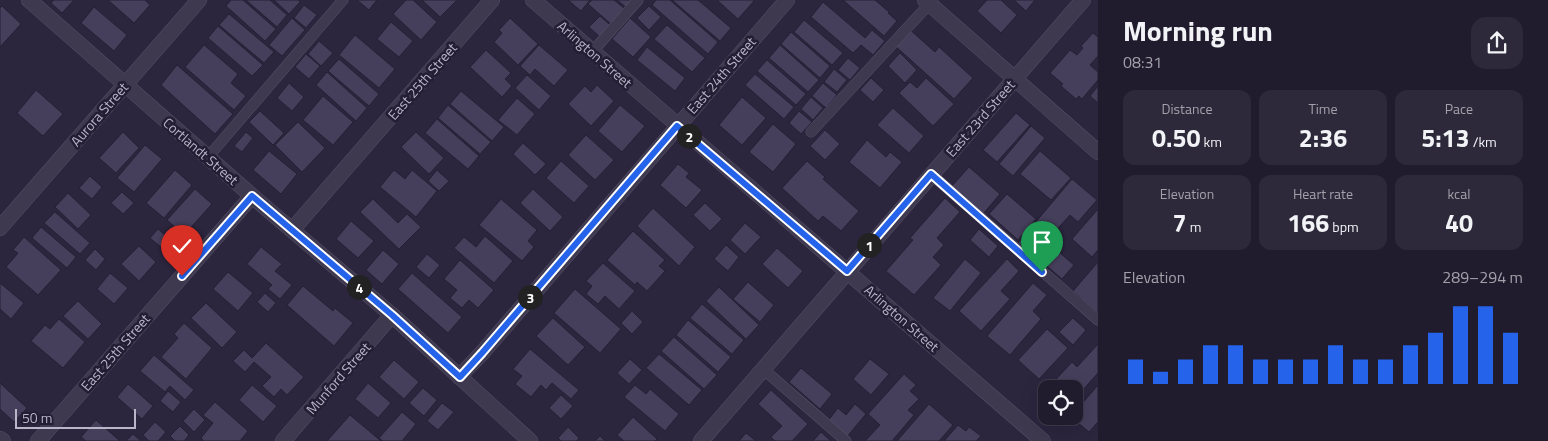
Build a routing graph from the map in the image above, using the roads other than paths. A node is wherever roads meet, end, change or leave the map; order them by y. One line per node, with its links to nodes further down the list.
1 (29, 0): 12 (street, Cortlandt Street)
2 (199, 0): 12 (street, Aurora Street)
3 (343, 0): 16 (lane)
4 (492, 0): 20 (street, East 25th Street)
5 (532, 0): 10 (street, Arlington Street)
6 (638, 0): 10 (lane)
7 (786, 0): 13 (street, East 24th Street)
8 (1083, 0): 11 (street, East 23rd Street)
9 (929, 1): 11 (street); 14 (lane)
10 (592, 52): 13 (street, Arlington Street)
11 (1014, 78): 15 (street); 17 (street, East 23rd Street)
12 (125, 84): 16 (street, Cortlandt Street); 19 (street, Aurora Street)
13 (677, 126): 21 (street, Arlington Street); 25 (street, East 24th Street)
14 (811, 132)
15 (1098, 152)
16 (208, 157): 18 (street, Cortlandt Street)
17 (931, 174): 21 (street, East 23rd Street); 23 (lane)
18 (252, 196): 20 (street, Cortlandt Street); 27 (street, East 25th Street)
19 (0, 228)
20 (292, 230): 22 (street, Cortlandt Street)
21 (847, 271): 24 (street, East 23rd Street); 31 (street, Arlington Street)
22 (392, 315): 25 (street, Cortlandt Street); 28 (street, Munford Street)
23 (1098, 320)
24 (763, 369): 29 (street, East 23rd Street); 30 (lane)
25 (460, 377): 26 (street, Cortlandt Street)
26 (529, 440)
27 (38, 441)
28 (283, 441)
29 (701, 441)
30 (846, 441)
31 (1043, 441)

